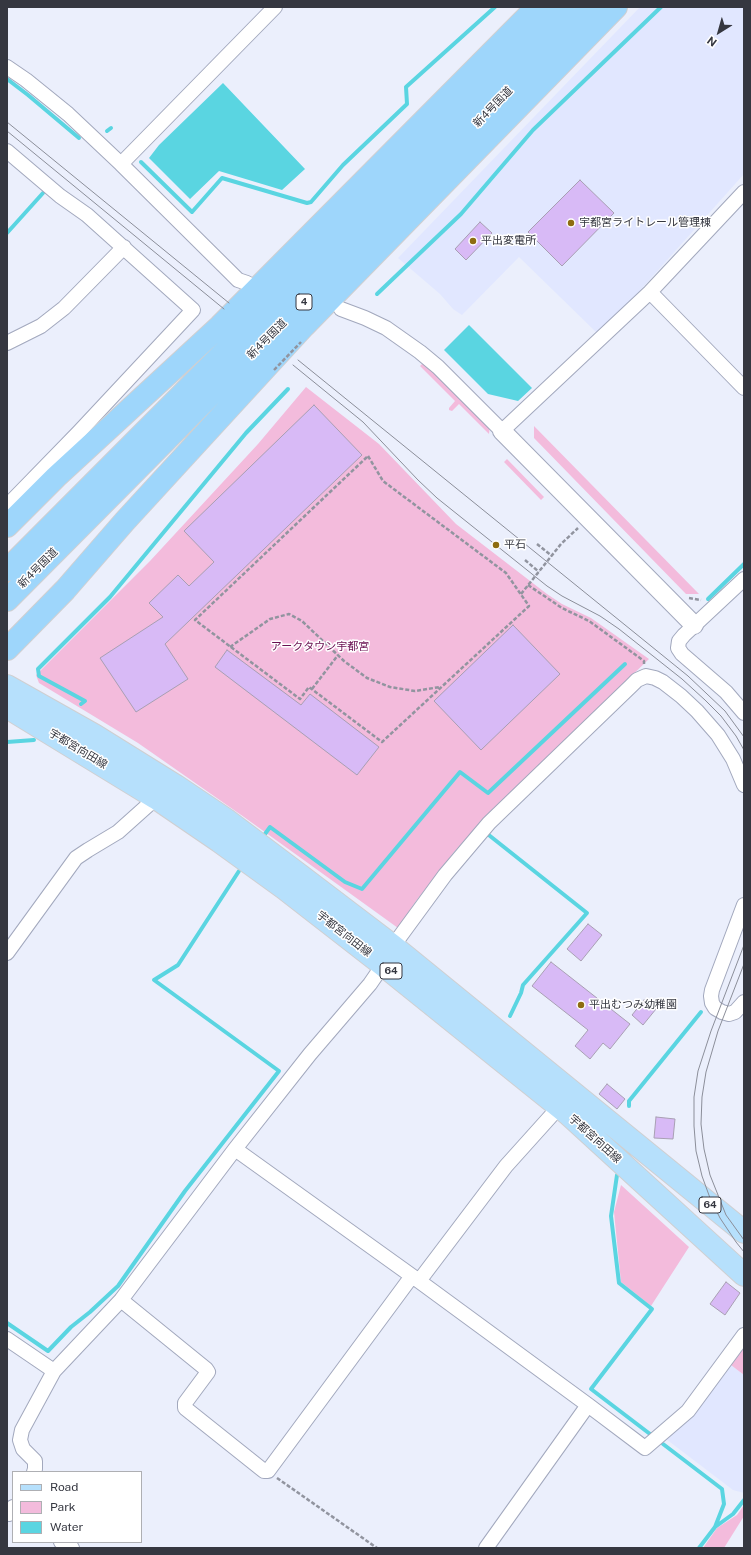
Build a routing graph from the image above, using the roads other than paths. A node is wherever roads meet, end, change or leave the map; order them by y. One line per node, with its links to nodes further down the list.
1 (275, 7): 8 (street)
2 (537, 7): 18 (highway)
3 (563, 7): 19 (highway, 新4号国道 / 4)
4 (591, 7): 21 (highway, 新4号国道 / 4)
5 (616, 7): 23 (highway)
6 (7, 67): 8 (street)
7 (7, 151): 10 (street)
8 (121, 164): 11 (street)
9 (744, 192): 12 (street)
10 (124, 247): 14 (street); 17 (street)
11 (247, 283)
12 (650, 292): 15 (street); 16 (street)
13 (341, 308): 16 (street)
14 (7, 343)
15 (744, 388)
16 (502, 431): 22 (street)
17 (7, 506)
18 (7, 526)
19 (7, 570)
20 (744, 579): 22 (street)
21 (10, 596)
22 (694, 625): 26 (street)
23 (7, 649)
24 (7, 686): 31 (main road, 宇都宮向田線 / 64)
25 (7, 707): 28 (main road, 宇都宮向田線 / 64)
26 (744, 713)
27 (744, 785): 31 (street)
28 (156, 798): 30 (street); 31 (main road, 宇都宮向田線 / 64)
29 (744, 905): 32 (street)
30 (7, 953)
31 (388, 956): 33 (main road, 宇都宮向田線 / 64); 34 (street); 35 (main road, 宇都宮向田線 / 64)
32 (744, 1002)
33 (559, 1107): 36 (main road, 宇都宮向田線 / 64); 37 (street)
34 (235, 1149): 37 (street); 38 (street)
35 (744, 1232)
36 (744, 1275)
37 (415, 1278): 38 (street); 42 (street)
38 (121, 1300): 41 (street)
39 (744, 1335): 42 (street)
40 (7, 1339): 41 (street)
41 (54, 1371): 43 (street)
42 (588, 1405): 46 (street)
43 (34, 1471)
44 (63, 1543): 45 (street)
45 (72, 1548)
46 (486, 1548)

